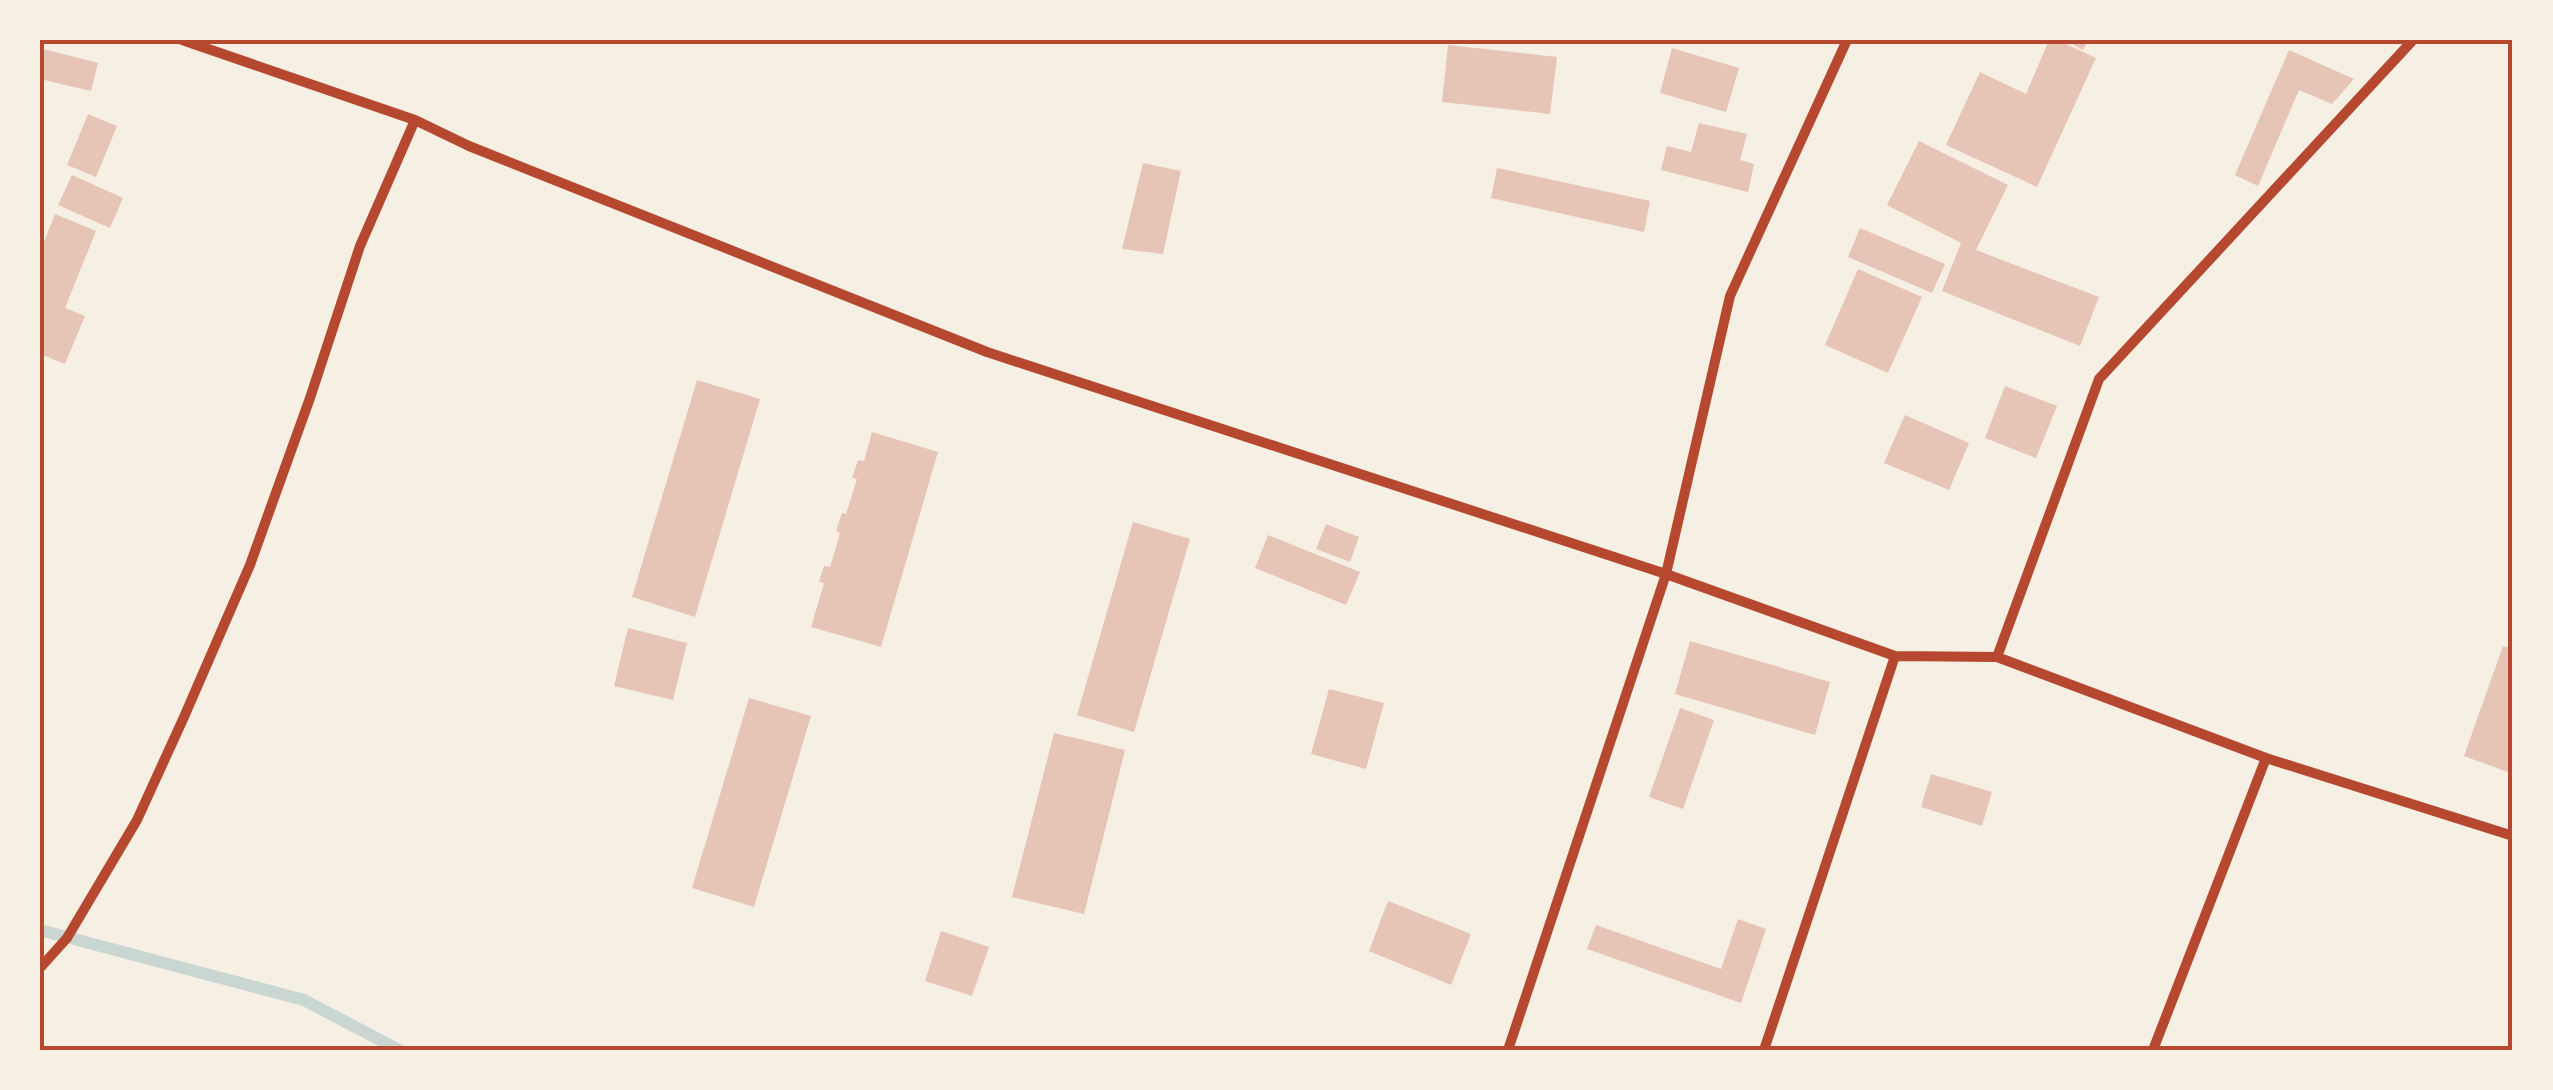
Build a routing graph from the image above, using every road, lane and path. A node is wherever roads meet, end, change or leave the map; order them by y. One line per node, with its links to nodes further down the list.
1 (182, 40): 4 (street)
2 (1847, 40): 5 (street)
3 (2413, 40): 7 (street)
4 (415, 120): 5 (street); 10 (street)
5 (1666, 574): 6 (street); 11 (street)
6 (1895, 656): 7 (street); 12 (street)
7 (1997, 657): 8 (street)
8 (2266, 758): 9 (street); 13 (street)
9 (2513, 836)
10 (40, 968)
11 (1508, 1050)
12 (1764, 1050)
13 (2153, 1050)

